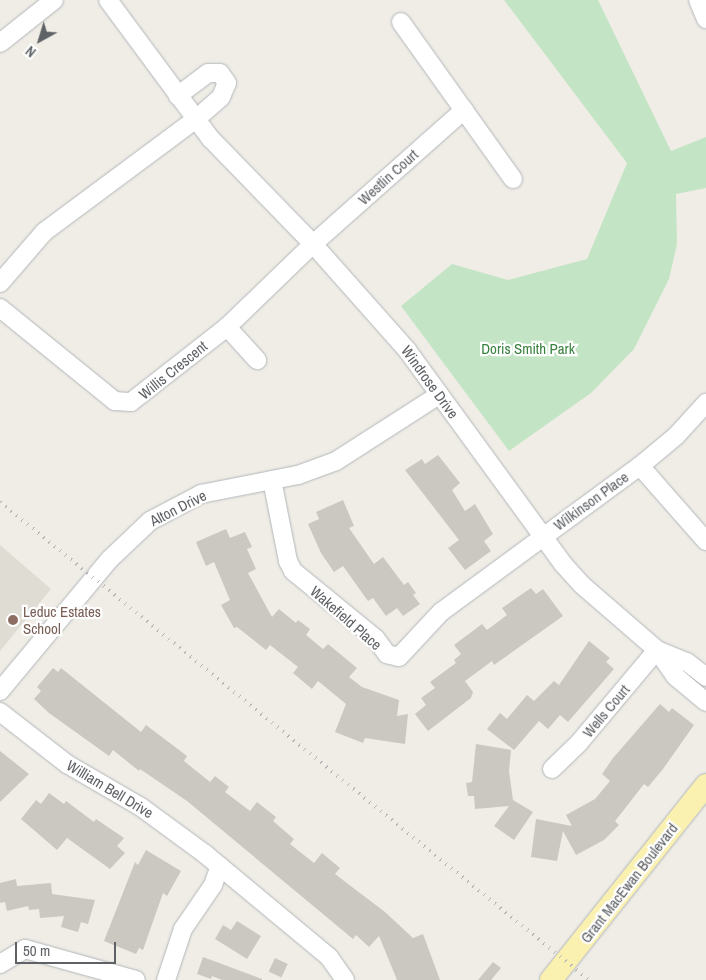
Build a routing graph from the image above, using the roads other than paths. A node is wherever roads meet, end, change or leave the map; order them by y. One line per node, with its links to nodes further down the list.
1 (54, 0): 6 (street)
2 (108, 0): 7 (street, Windrose Drive)
3 (698, 0): 4 (street)
4 (706, 18)
5 (400, 22): 8 (street)
6 (0, 43)
7 (178, 96): 9 (street, Windrose Drive); 9 (street)
8 (464, 110): 10 (street); 11 (street, Westlin Court)
9 (196, 119): 11 (street, Windrose Drive); 12 (street)
10 (513, 180)
11 (313, 244): 14 (street, Willis Crescent); 16 (street, Windrose Drive)
12 (0, 282)
13 (0, 308): 14 (street, Willis Crescent)
14 (227, 327): 15 (street)
15 (257, 360)
16 (439, 395): 19 (street, Alton Drive); 20 (street, Windrose Drive)
17 (706, 403): 18 (street, Wilkinson Place)
18 (640, 466): 20 (street, Wilkinson Place); 21 (street, Wilkinson Place)
19 (272, 480): 20 (street, Wakefield Place); 24 (street, Alton Drive)
20 (542, 536): 22 (street, Windrose Drive)
21 (706, 541)
22 (657, 650): 23 (street, Windrose Drive); 25 (street, Windrose Drive); 27 (street, Wells Court)
23 (706, 677)
24 (0, 691)
25 (706, 702)
26 (0, 712): 29 (street, William Bell Drive)
27 (552, 769)
28 (706, 785): 34 (main road, Grant MacEwan Boulevard)
29 (220, 866): 32 (street); 33 (street, William Bell Drive)
30 (0, 964): 31 (street)
31 (136, 980)
32 (166, 980)
33 (345, 980)
34 (551, 980)

